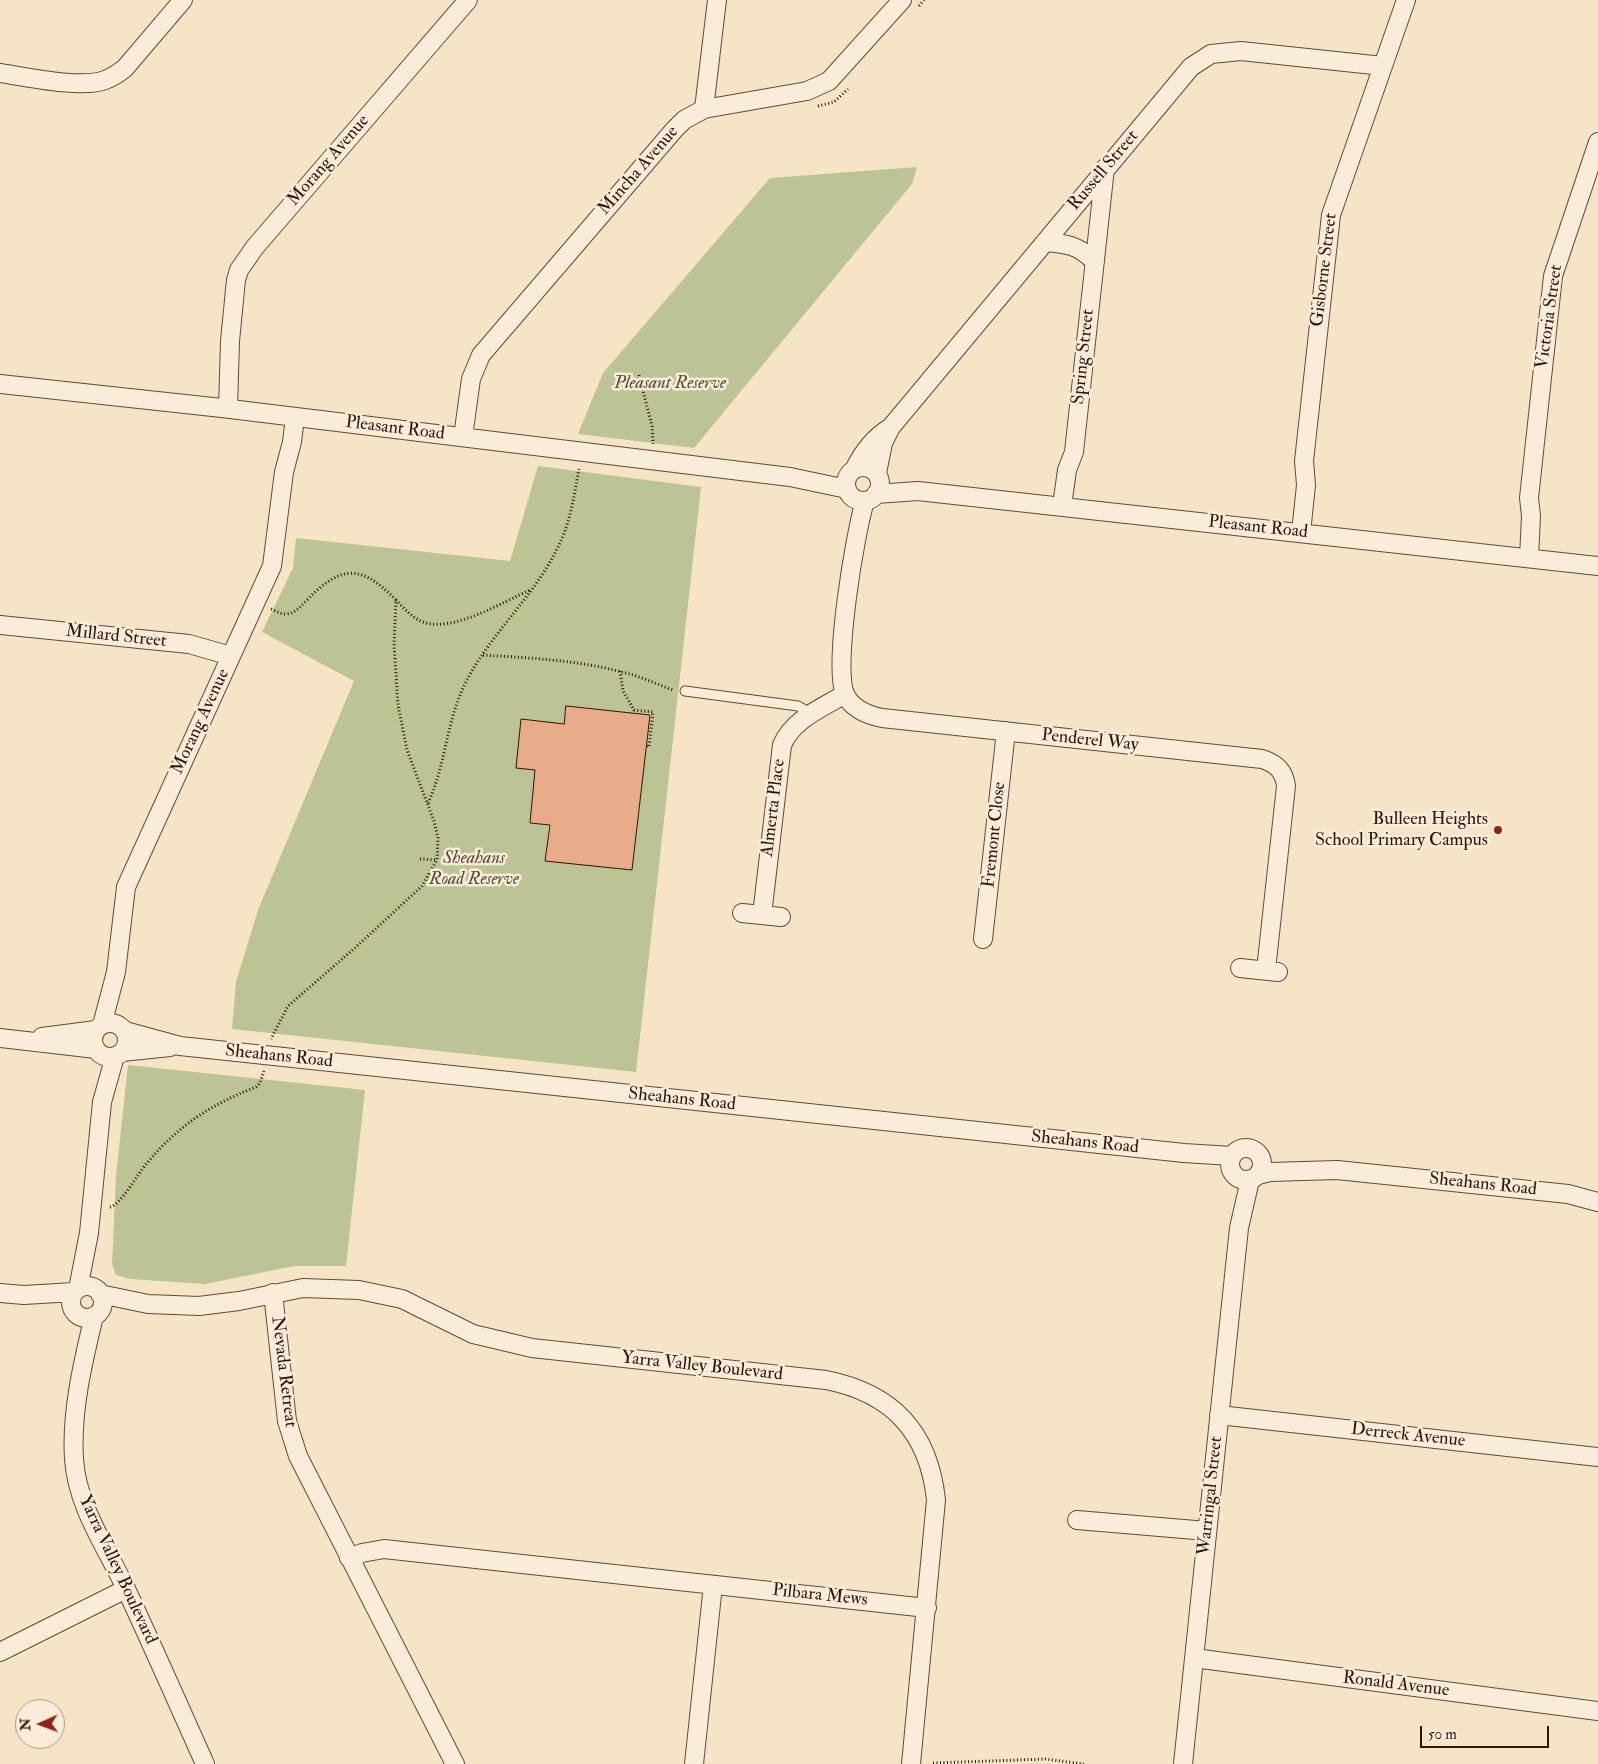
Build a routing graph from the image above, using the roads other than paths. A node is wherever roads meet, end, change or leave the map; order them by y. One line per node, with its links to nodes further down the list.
1 (183, 0): 7 (street)
2 (468, 0): 14 (street, Morang Avenue)
3 (716, 0): 8 (street)
4 (1406, 0): 6 (street, Gisborne Street)
5 (910, 3): 8 (street, Mincha Avenue)
6 (1383, 66): 10 (street, Russell Street); 19 (street, Gisborne Street)
7 (0, 74)
8 (704, 110): 16 (street, Mincha Avenue)
9 (1598, 142): 20 (street, Victoria Street)
10 (1105, 168): 11 (street, Russell Street); 12 (street, Spring Street)
11 (1045, 242): 12 (street); 17 (street, Russell Street)
12 (1095, 262): 18 (street, Spring Street)
13 (0, 384): 14 (street, Pleasant Road)
14 (222, 408): 15 (street, Pleasant Road)
15 (290, 416): 16 (street, Pleasant Road); 23 (street, Morang Avenue)
16 (463, 438): 17 (street, Pleasant Road)
17 (863, 484): 18 (street, Pleasant Road); 25 (street)
18 (1068, 507): 19 (street, Pleasant Road)
19 (1295, 532): 20 (street, Pleasant Road)
20 (1522, 557): 21 (street, Pleasant Road)
21 (1598, 566)
22 (0, 625): 23 (street, Millard Street)
23 (231, 656): 33 (street, Morang Avenue)
24 (685, 691): 26 (lane)
25 (845, 694): 26 (street, Almerta Place); 27 (street, Penderel Way)
26 (812, 714): 29 (street, Almerta Place)
27 (1006, 731): 31 (street, Fremont Close); 32 (street, Penderel Way)
28 (742, 913): 29 (street)
29 (762, 915): 30 (street)
30 (781, 917)
31 (983, 939)
32 (1240, 968)
33 (116, 972): 34 (street, Morang Avenue); 35 (street, Morang Avenue)
34 (99, 1027): 35 (street); 37 (street, Sheahans Road); 39 (street)
35 (122, 1028): 38 (street, Sheahans Road); 39 (street)
36 (0, 1038): 37 (street, Sheahans Road)
37 (24, 1039): 39 (street, Sheahans Road)
38 (180, 1046): 39 (street, Sheahans Road); 40 (street, Sheahans Road)
39 (108, 1052): 44 (street)
40 (1245, 1170): 42 (street, Sheahans Road); 52 (street, Warringal Street)
41 (1598, 1193): 42 (street, Sheahans Road)
42 (1568, 1194): 43 (street, Sheahans Road)
43 (1598, 1202)
44 (89, 1233): 45 (street); 46 (street)
45 (76, 1290): 46 (street); 49 (street); 51 (street)
46 (98, 1292): 50 (street, Yarra Valley Boulevard); 51 (street)
47 (0, 1293): 49 (street)
48 (273, 1293): 50 (street, Yarra Valley Boulevard); 56 (street, Nevada Retreat); 59 (street, Yarra Valley Boulevard)
49 (24, 1295): 51 (street)
50 (148, 1304): 51 (street, Yarra Valley Boulevard)
51 (86, 1313): 58 (street, Yarra Valley Boulevard)
52 (1219, 1415): 53 (street, Derreck Avenue); 55 (street, Warringal Street)
53 (1598, 1457)
54 (1078, 1520): 55 (street)
55 (1207, 1531): 61 (street, Warringal Street)
56 (349, 1558): 57 (street, Pilbara Mews); 64 (street, Nevada Retreat)
57 (713, 1585): 59 (street, Pilbara Mews); 65 (street)
58 (126, 1589): 60 (street); 63 (street, Yarra Valley Boulevard)
59 (927, 1608): 66 (street, Yarra Valley Boulevard)
60 (0, 1652)
61 (1194, 1658): 62 (street, Ronald Avenue); 67 (street, Warringal Street)
62 (1598, 1711)
63 (205, 1764)
64 (455, 1764)
65 (694, 1764)
66 (911, 1764)
67 (1183, 1764)

